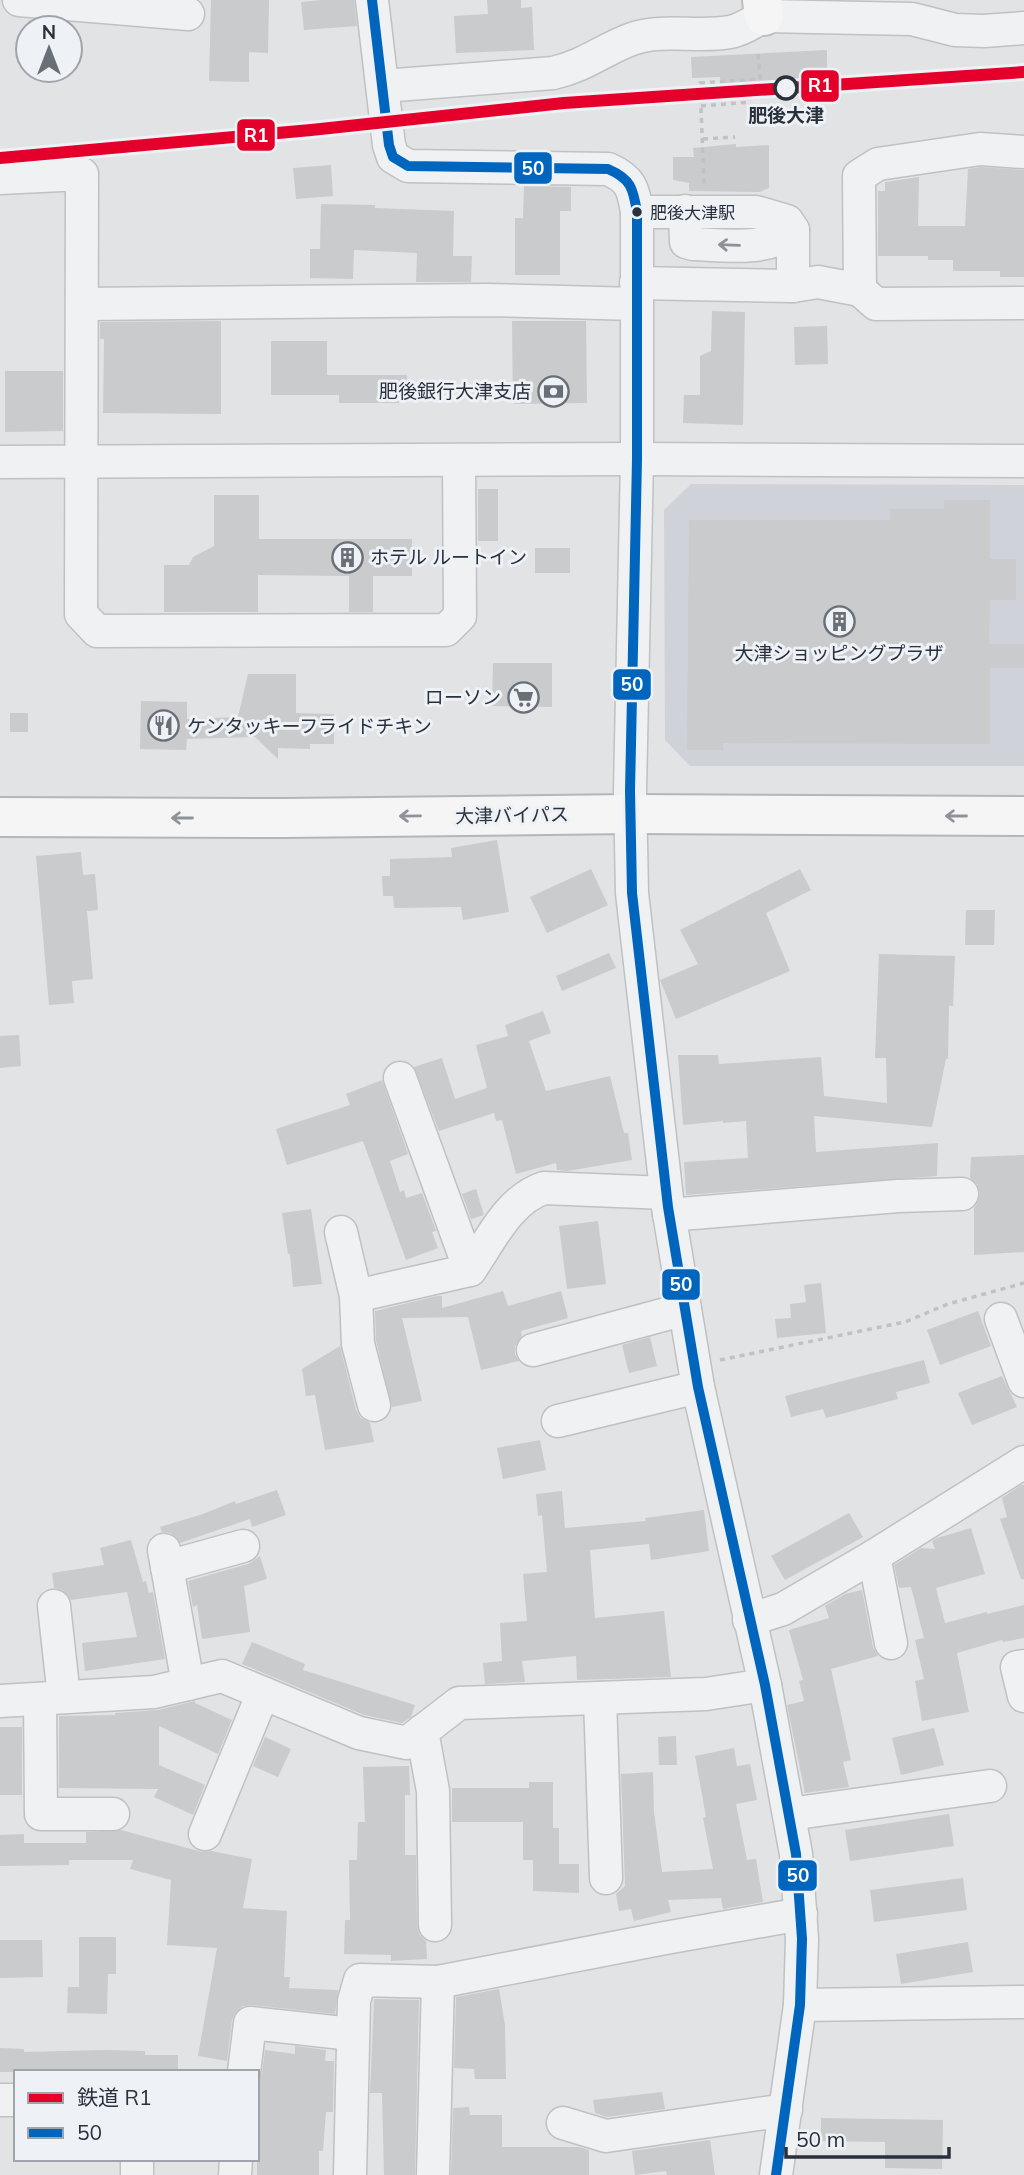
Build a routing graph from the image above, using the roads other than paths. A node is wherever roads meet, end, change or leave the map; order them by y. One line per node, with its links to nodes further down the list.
1 (19, 0): 4 (street)
2 (372, 0): 6 (street)
3 (763, 8): 5 (street); 6 (street)
4 (188, 15)
5 (1024, 28)
6 (383, 86): 9 (street)
7 (1024, 152): 11 (street)
8 (0, 178): 14 (street)
9 (637, 212): 10 (street); 12 (street)
10 (793, 286): 11 (street); 12 (street)
11 (860, 290): 13 (street)
12 (636, 294): 14 (street); 15 (street)
13 (1024, 303)
14 (83, 304): 19 (street)
15 (637, 460): 16 (street); 17 (street); 22 (street)
16 (459, 461): 19 (street); 19 (street)
17 (1024, 461)
18 (0, 462): 19 (street)
19 (82, 462)
20 (1024, 790): 22 (highway, 大津バイパス)
21 (0, 793): 22 (highway, 大津バイパス)
22 (630, 802): 23 (highway, 大津バイパス, one-way to 23); 24 (highway, 大津バイパス, one-way to 22); 27 (street)
23 (0, 817)
24 (1024, 817)
25 (400, 1078): 29 (street)
26 (962, 1194): 27 (street)
27 (668, 1204): 29 (street); 31 (street)
28 (341, 1232): 30 (street)
29 (470, 1270): 30 (street)
30 (356, 1296): 36 (street)
31 (685, 1309): 33 (street); 34 (street)
32 (1001, 1319): 35 (street)
33 (533, 1350)
34 (696, 1376): 37 (street); 42 (street)
35 (1024, 1381)
36 (374, 1405)
37 (558, 1421)
38 (1024, 1462): 40 (street)
39 (243, 1546): 45 (street)
40 (874, 1556): 42 (street); 43 (street)
41 (54, 1606): 49 (street)
42 (749, 1620): 46 (street)
43 (891, 1643)
44 (1024, 1666): 48 (street)
45 (188, 1684): 47 (street); 49 (street)
46 (765, 1685): 50 (street); 55 (street)
47 (263, 1693): 52 (street); 56 (street)
48 (1024, 1696)
49 (52, 1698): 51 (street); 54 (street)
50 (600, 1698): 52 (street); 57 (street)
51 (0, 1701)
52 (422, 1731): 59 (street)
53 (990, 1786): 55 (street)
54 (113, 1814)
55 (790, 1814): 58 (street)
56 (205, 1834)
57 (606, 1878)
58 (802, 1914): 60 (street); 62 (street)
59 (435, 1926)
60 (438, 1982): 63 (street); 68 (street)
61 (1024, 2002): 62 (street)
62 (800, 2005): 65 (street)
63 (352, 2034): 64 (street); 67 (street)
64 (244, 2070)
65 (786, 2110): 66 (street); 69 (street)
66 (563, 2123)
67 (350, 2175)
68 (433, 2175)
69 (776, 2175)

